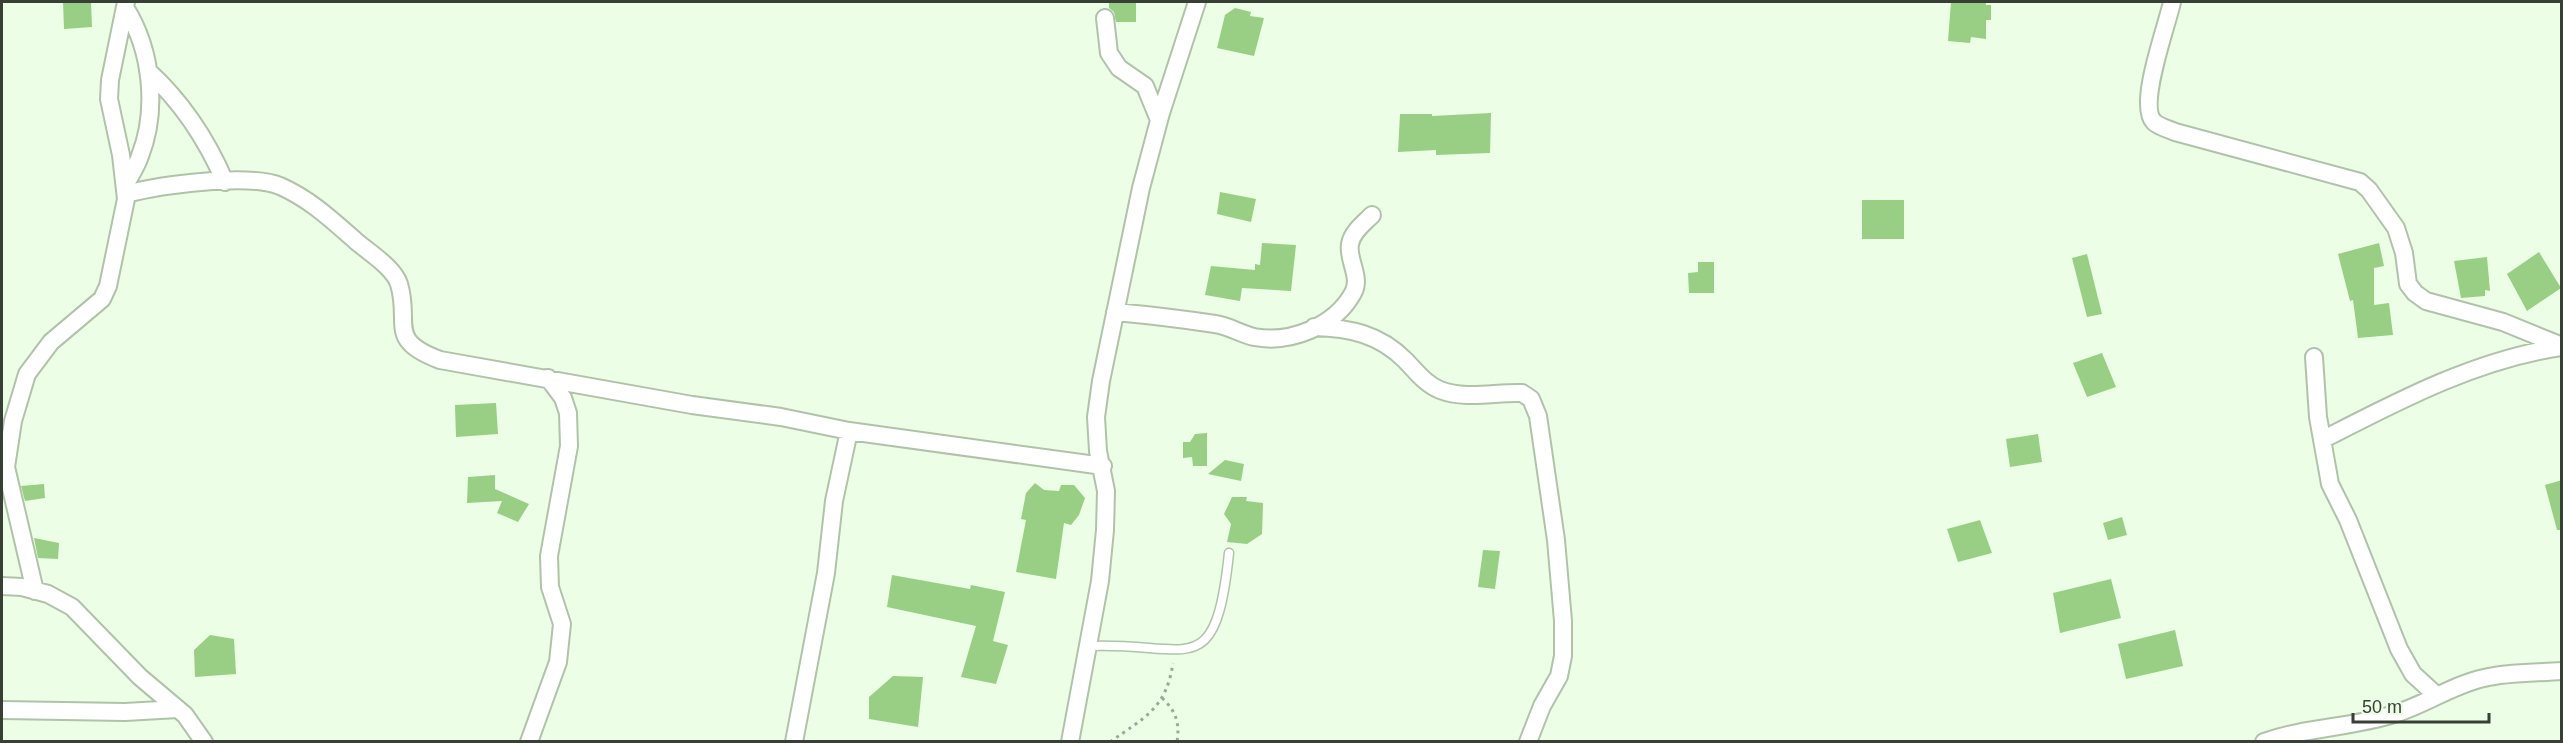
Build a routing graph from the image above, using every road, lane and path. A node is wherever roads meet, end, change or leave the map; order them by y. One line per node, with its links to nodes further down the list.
1 (1197, 2): 6 (street)
2 (2172, 2): 12 (street)
3 (126, 5): 5 (street); 8 (street)
4 (1105, 18): 6 (street)
5 (148, 71): 7 (street); 8 (street)
6 (1159, 120): 10 (street)
7 (225, 182): 8 (street); 14 (street)
8 (125, 189): 17 (street)
9 (1372, 215): 11 (street)
10 (1115, 312): 11 (street); 18 (street)
11 (1314, 327): 35 (street)
12 (2562, 347): 16 (street)
13 (2314, 357): 16 (street)
14 (548, 378): 15 (street); 30 (street)
15 (849, 431): 18 (street); 31 (street)
16 (2322, 440): 25 (street)
17 (4, 460): 21 (street)
18 (1102, 466): 22 (street)
19 (1229, 553): 23 (lane)
20 (2, 586): 21 (street)
21 (35, 591): 27 (street)
22 (1088, 646): 23 (lane); 32 (street)
23 (1175, 650): 26 (path)
24 (2562, 671): 25 (street)
25 (2436, 695): 36 (street)
26 (1162, 698): 33 (path); 34 (path)
27 (178, 709): 28 (street); 29 (street)
28 (2, 710)
29 (204, 741)
30 (529, 741)
31 (794, 741)
32 (1070, 741)
33 (1110, 741)
34 (1177, 741)
35 (1528, 741)
36 (2264, 741)

